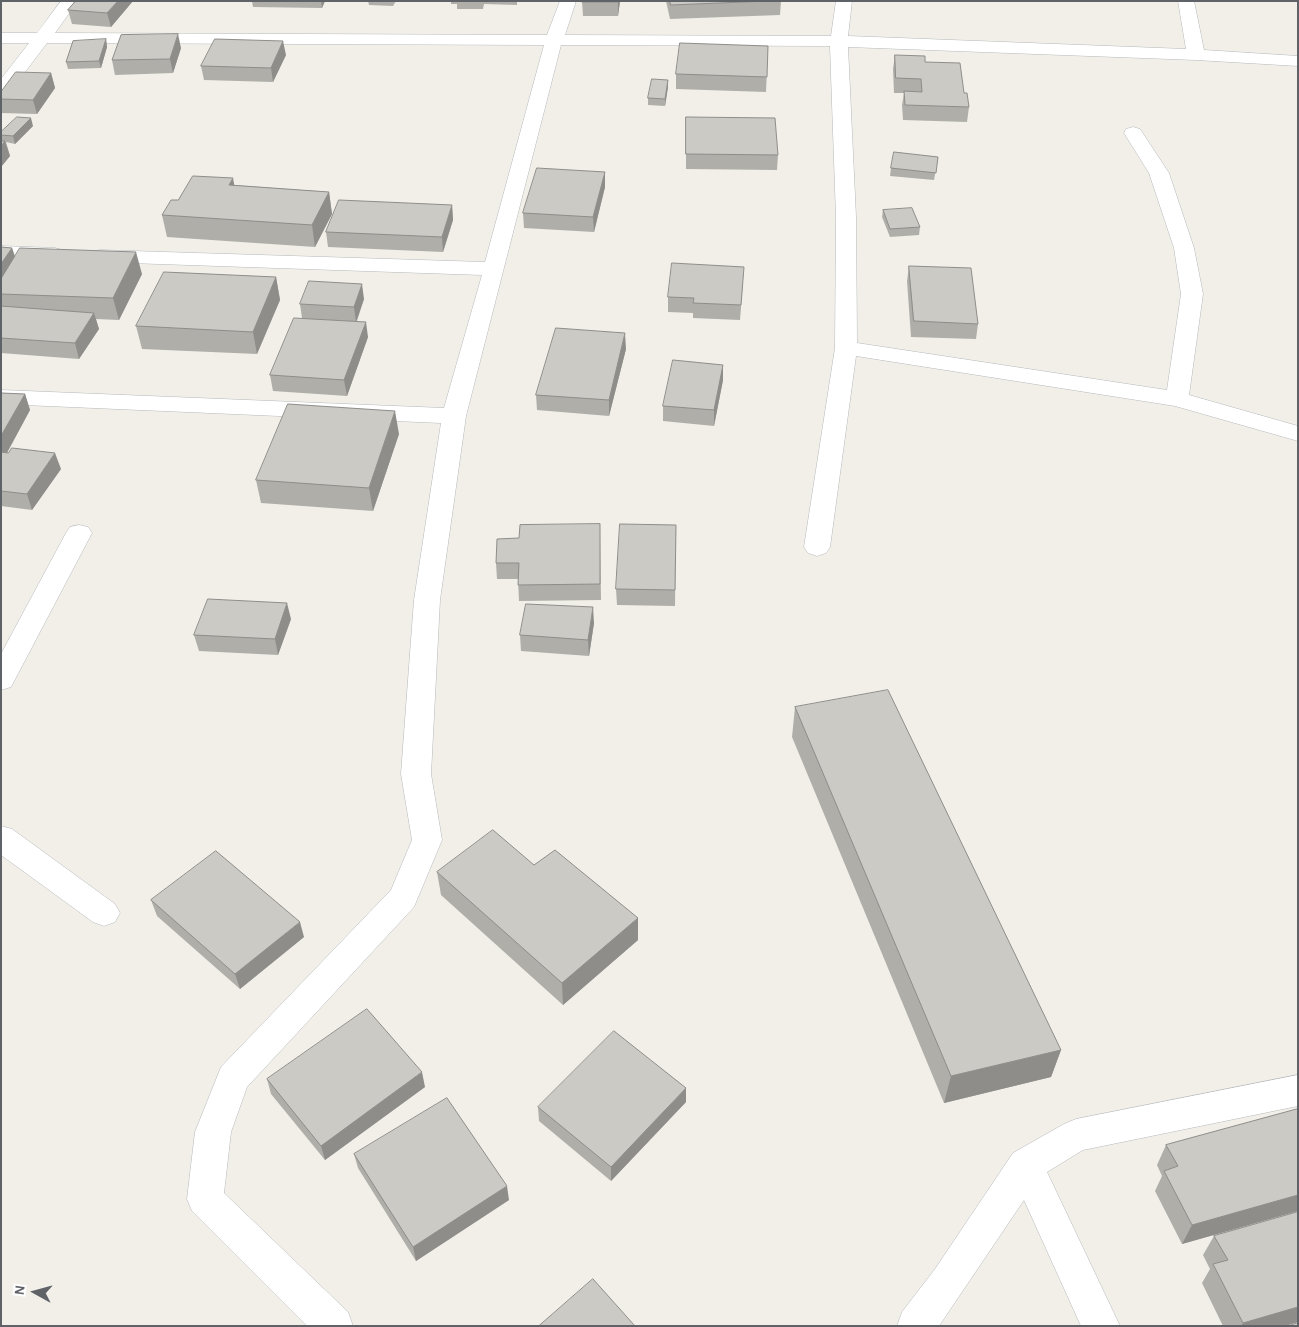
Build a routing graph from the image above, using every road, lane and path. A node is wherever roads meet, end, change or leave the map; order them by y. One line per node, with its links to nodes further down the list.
1 (70, 1): 6 (street)
2 (568, 1): 7 (street)
3 (844, 1): 8 (street)
4 (1186, 1): 9 (street)
5 (1, 38): 6 (street)
6 (41, 39): 7 (street); 11 (street)
7 (554, 40): 8 (street); 14 (street)
8 (839, 41): 9 (street); 15 (street)
9 (1196, 55): 10 (street)
10 (1298, 61)
11 (1, 92)
12 (1133, 133): 17 (street)
13 (1, 252): 14 (street)
14 (494, 269): 18 (street)
15 (846, 348): 17 (street); 21 (street)
16 (1, 397): 18 (street)
17 (1177, 399): 19 (street)
18 (454, 416): 27 (street)
19 (1298, 434)
20 (79, 533): 22 (street)
21 (817, 547)
22 (1, 680)
23 (1, 838): 24 (street)
24 (104, 913)
25 (1298, 1090): 26 (street)
26 (1026, 1165): 28 (street); 29 (street)
27 (334, 1326)
28 (916, 1326)
29 (1101, 1326)

